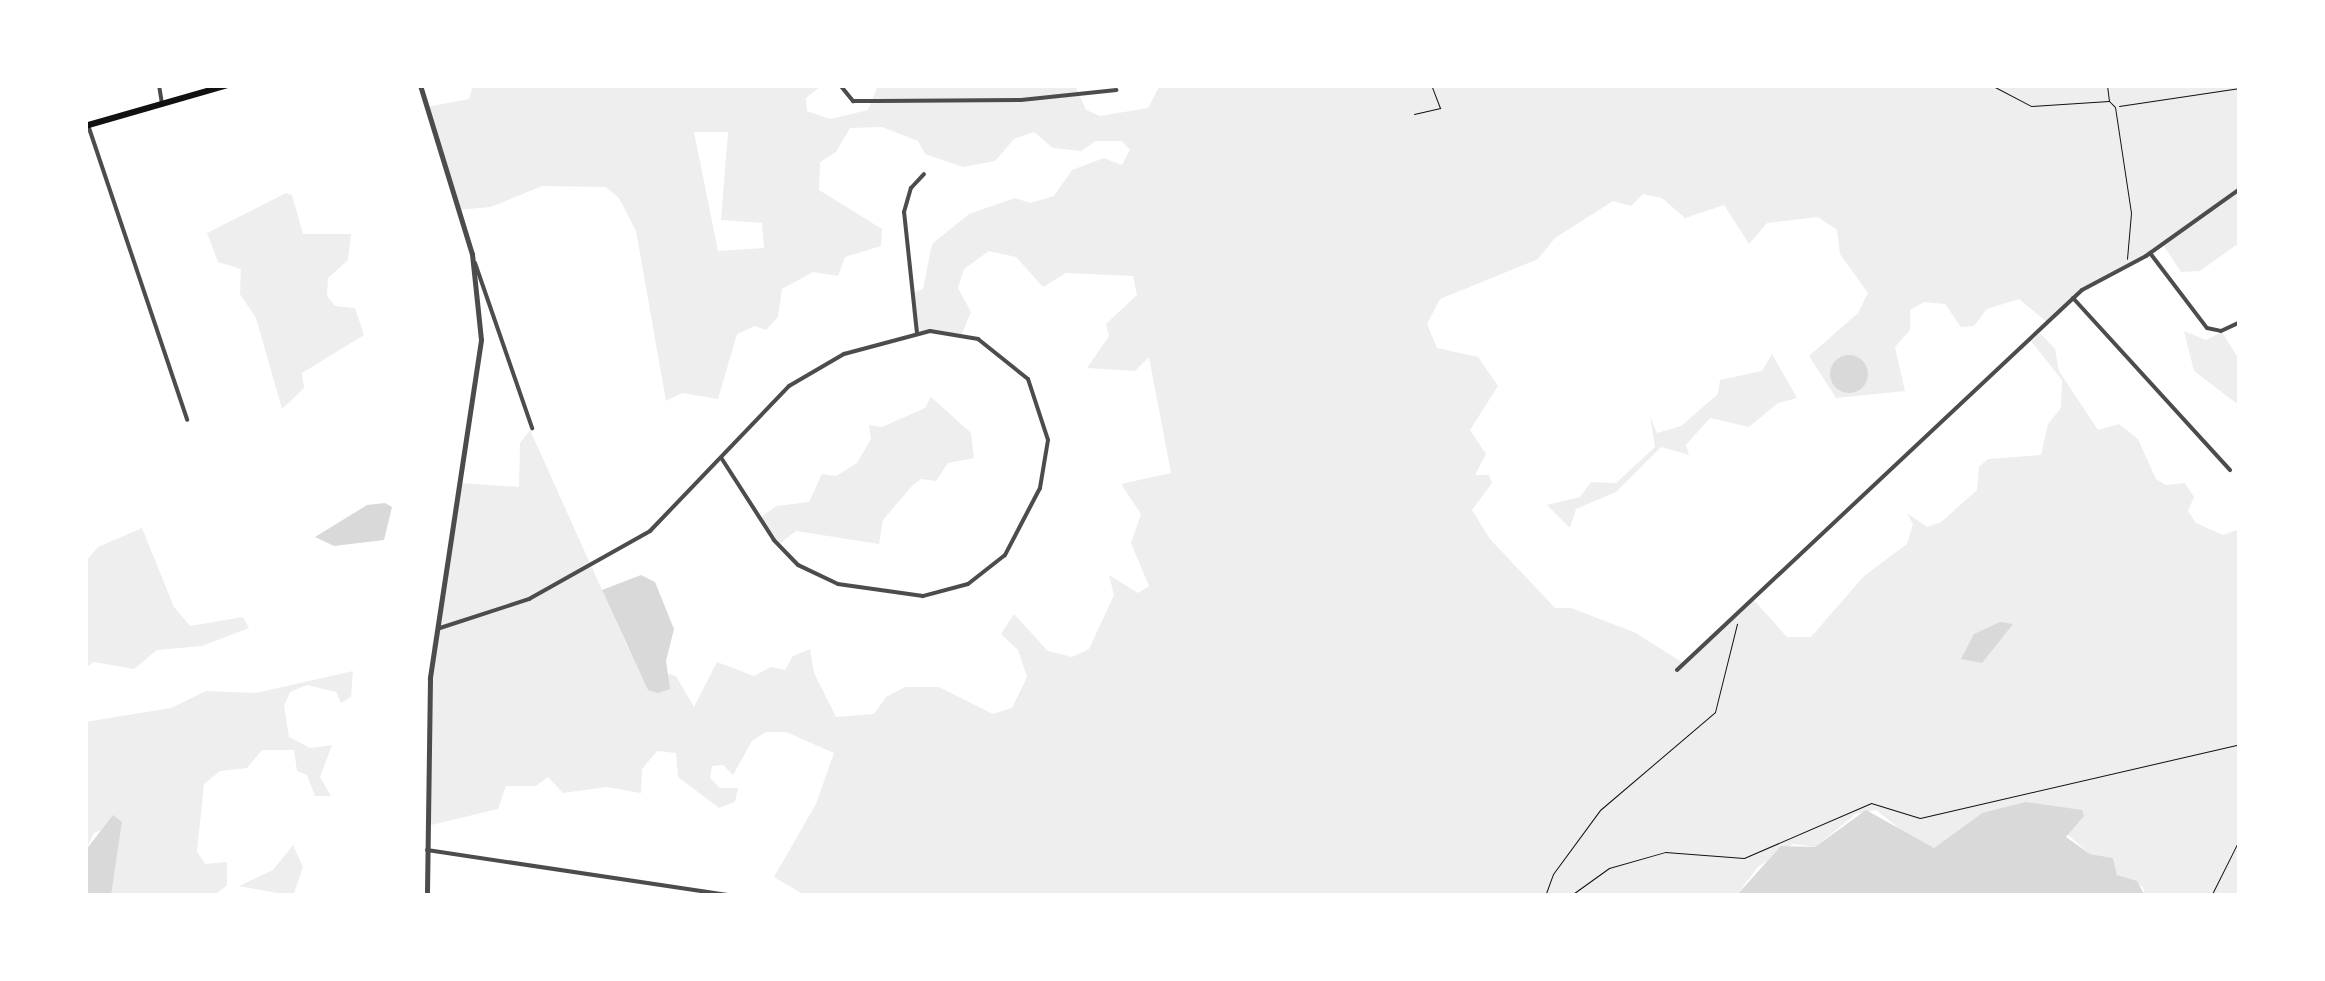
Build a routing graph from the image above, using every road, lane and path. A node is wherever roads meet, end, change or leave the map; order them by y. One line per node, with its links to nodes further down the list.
1 (159, 85): 13 (street)
2 (228, 85): 13 (main road)
3 (420, 85): 19 (street)
4 (840, 85): 11 (street)
5 (1430, 85): 15 (path)
6 (1906, 85): 7 (path)
7 (1924, 85)
8 (1991, 85): 12 (path)
9 (2107, 85): 12 (path)
10 (2240, 88): 14 (path)
11 (1116, 90)
12 (2109, 101): 14 (path)
13 (162, 105): 16 (main road)
14 (2115, 107): 21 (path)
15 (1414, 114)
16 (87, 126): 25 (street)
17 (924, 174): 24 (street)
18 (2240, 190): 20 (street)
19 (472, 254): 26 (street); 30 (street)
20 (2150, 254): 21 (street); 23 (street)
21 (2126, 265): 22 (street)
22 (2074, 298): 28 (street); 29 (street)
23 (2240, 322)
24 (917, 333): 27 (street); 27 (street)
25 (187, 420)
26 (532, 428)
27 (722, 459): 30 (street)
28 (2230, 470)
29 (1734, 616): 31 (street); 37 (path)
30 (435, 630): 34 (street)
31 (1677, 670)
32 (2240, 744): 38 (path)
33 (2240, 838): 39 (path)
34 (427, 850): 35 (street); 36 (street)
35 (427, 896)
36 (733, 896)
37 (1545, 896)
38 (1570, 896)
39 (2211, 896)

